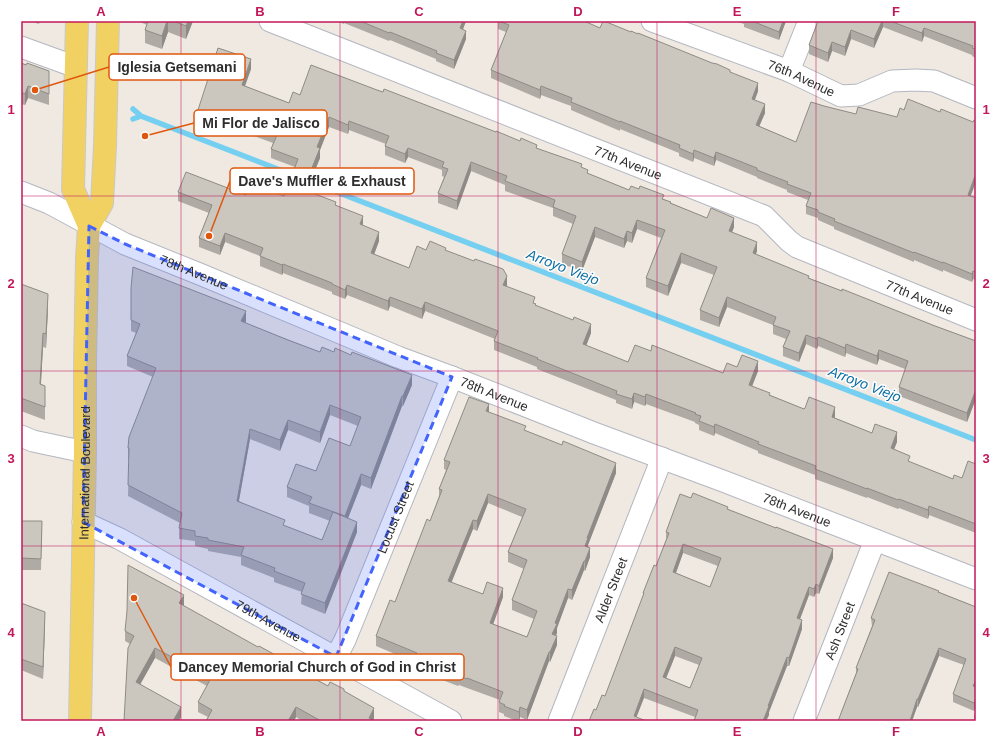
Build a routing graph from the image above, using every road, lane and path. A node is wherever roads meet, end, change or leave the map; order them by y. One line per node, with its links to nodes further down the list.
1 (77, 21): 7 (main road, International Boulevard)
2 (108, 21): 11 (main road, International Boulevard)
3 (270, 21): 12 (street, 77th Avenue)
4 (652, 21): 8 (street, 76th Avenue)
5 (809, 21): 8 (street)
6 (21, 47): 7 (street)
7 (76, 67): 11 (main road, International Boulevard)
8 (789, 72): 9 (street, 76th Avenue)
9 (976, 98)
10 (21, 192): 11 (street, 78th Avenue)
11 (89, 226): 13 (street, 78th Avenue); 15 (main road, International Boulevard)
12 (976, 320)
13 (452, 377): 16 (street, 78th Avenue); 20 (street, Locust Street)
14 (21, 436): 15 (street)
15 (85, 452): 17 (main road, International Boulevard)
16 (662, 458): 18 (street, 78th Avenue); 23 (street, Alder Street)
17 (84, 522): 20 (street, 79th Avenue); 21 (main road, International Boulevard)
18 (875, 540): 19 (street, 78th Avenue); 24 (street, Ash Street)
19 (976, 579)
20 (336, 657): 22 (street, 79th Avenue)
21 (80, 721)
22 (451, 721)
23 (559, 721)
24 (804, 721)

